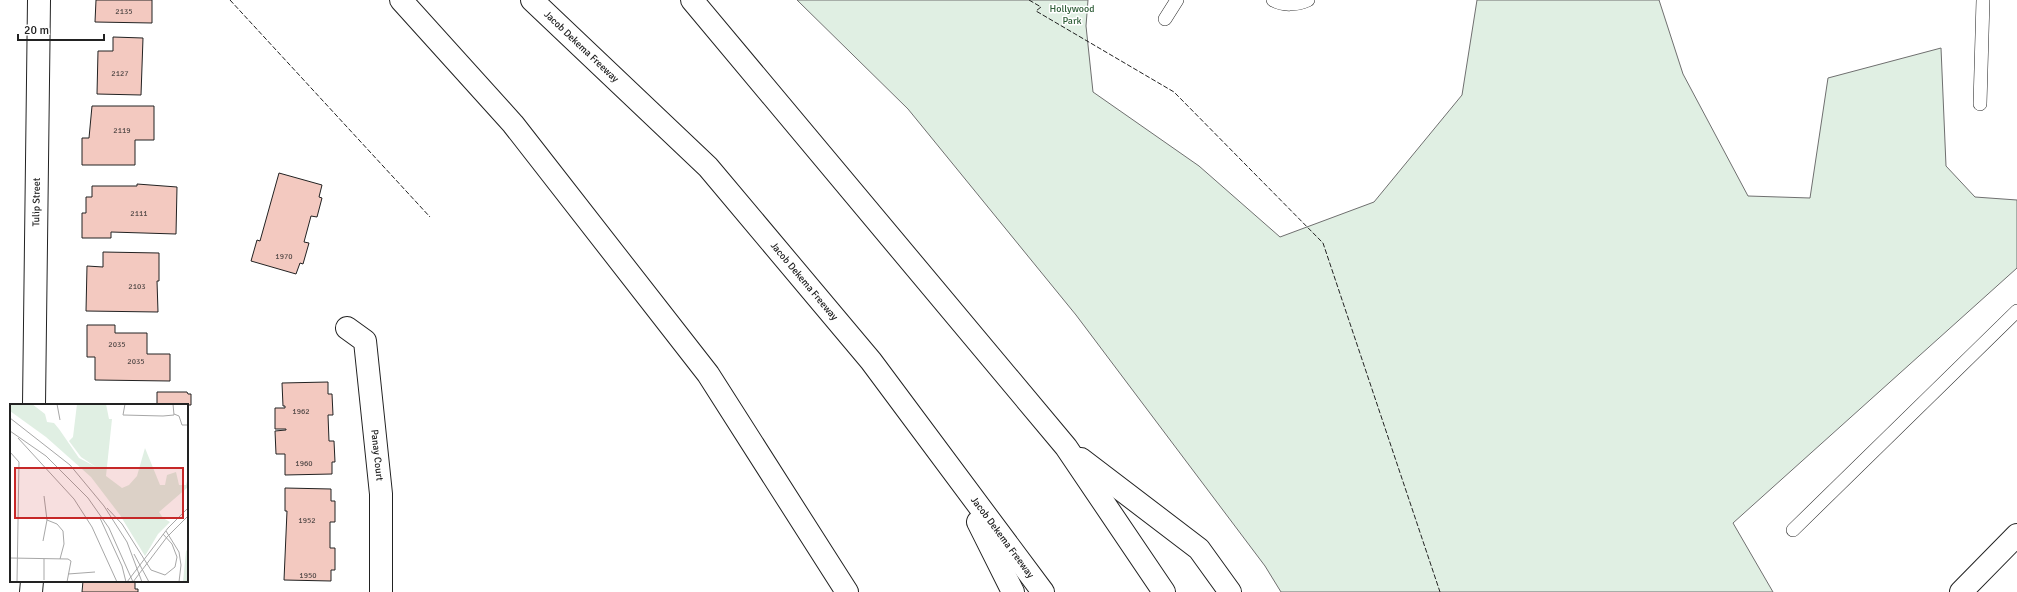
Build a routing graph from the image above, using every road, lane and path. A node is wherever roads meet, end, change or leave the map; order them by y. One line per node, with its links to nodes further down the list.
1 (39, 0): 13 (main road, Tulip Street)
2 (401, 0): 21 (main road)
3 (532, 0): 15 (main road, Jacob Dekema Freeway)
4 (692, 0): 14 (main road)
5 (1177, 0): 9 (lane)
6 (1273, 0): 7 (lane)
7 (1308, 0)
8 (1983, 0): 10 (lane)
9 (1165, 19)
10 (1980, 104)
11 (2017, 311): 16 (lane)
12 (347, 328): 20 (main road, Panay Court)
13 (34, 404)
14 (1066, 447): 24 (main road); 25 (main road)
15 (950, 468): 22 (main road); 23 (main road, Jacob Dekema Freeway)
16 (1793, 530)
17 (2017, 535): 26 (main road)
18 (32, 582): 19 (main road)
19 (31, 592)
20 (381, 592)
21 (847, 592)
22 (1013, 592)
23 (1043, 592)
24 (1164, 592)
25 (1230, 592)
26 (1961, 592)

